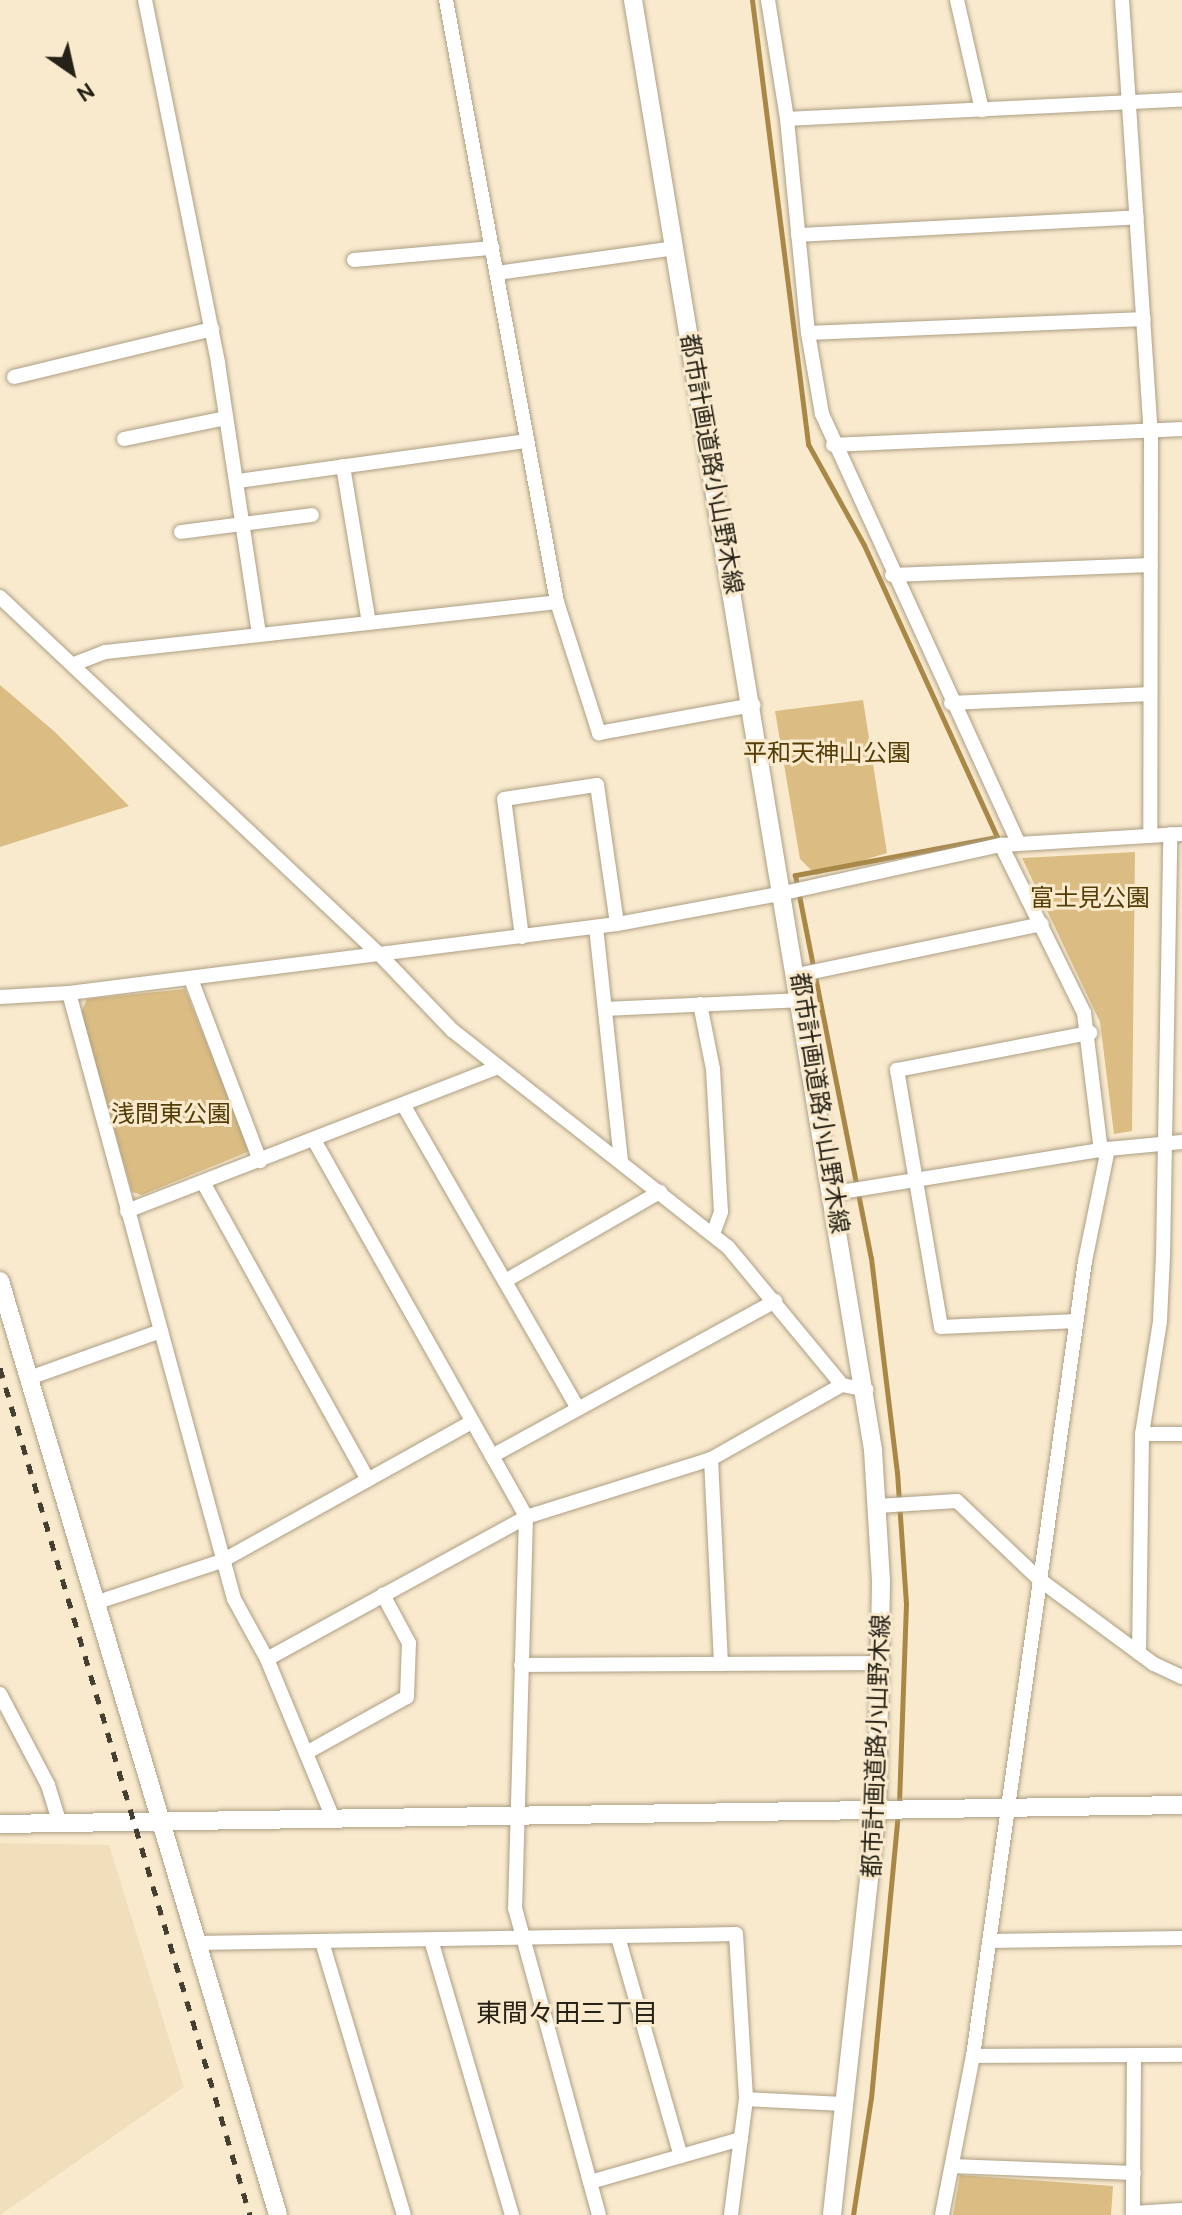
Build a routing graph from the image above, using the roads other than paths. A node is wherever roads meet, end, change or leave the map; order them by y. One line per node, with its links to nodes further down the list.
1 (145, 0): 18 (street)
2 (446, 0): 13 (street)
3 (633, 0): 14 (street, 都市計画道路小山野木線)
4 (768, 0): 10 (street)
5 (957, 0): 9 (street)
6 (1122, 0): 8 (street)
7 (1182, 100): 8 (street)
8 (1130, 103): 9 (street); 11 (street)
9 (982, 110): 10 (street)
10 (787, 119): 12 (street)
11 (1137, 217): 12 (street); 17 (street)
12 (798, 235): 19 (street)
13 (492, 248): 15 (street); 16 (street)
14 (675, 248): 16 (street); 41 (street, 都市計画道路小山野木線)
15 (354, 260)
16 (497, 273): 25 (street)
17 (1144, 319): 19 (street); 23 (street)
18 (212, 329): 20 (street); 21 (street)
19 (808, 333): 26 (street)
20 (14, 377)
21 (226, 418): 24 (street); 28 (street)
22 (1182, 429): 23 (street)
23 (1151, 431): 26 (street); 32 (street)
24 (124, 439)
25 (527, 441): 27 (street); 35 (street)
26 (833, 445): 33 (street)
27 (343, 466): 28 (street); 36 (street)
28 (238, 481): 30 (street)
29 (312, 515): 30 (street)
30 (245, 525): 31 (street); 37 (street)
31 (181, 532)
32 (1151, 565): 33 (street); 39 (street)
33 (892, 575): 40 (street)
34 (0, 597): 38 (street)
35 (557, 602): 36 (street); 41 (street)
36 (369, 623): 37 (street)
37 (259, 635): 38 (street)
38 (74, 664): 51 (street)
39 (1150, 694): 40 (street); 43 (street)
40 (951, 703): 44 (street)
41 (753, 705): 46 (street, 都市計画道路小山野木線)
42 (1176, 834): 43 (street); 64 (street)
43 (1150, 835): 44 (street)
44 (1018, 843): 45 (street)
45 (1001, 845): 46 (street); 48 (street)
46 (784, 893): 47 (street); 52 (street, 都市計画道路小山野木線)
47 (617, 924): 49 (street); 50 (street)
48 (1042, 924): 52 (street); 59 (street)
49 (596, 927): 50 (street); 58 (street)
50 (522, 937): 51 (street)
51 (381, 956): 53 (street); 60 (street)
52 (798, 975): 56 (street, 都市計画道路小山野木線)
53 (191, 979): 54 (street); 66 (street)
54 (69, 993): 55 (street); 72 (street)
55 (0, 997)
56 (802, 1000): 57 (street); 71 (street, 都市計画道路小山野木線)
57 (700, 1004): 58 (street); 73 (street)
58 (605, 1009): 67 (street)
59 (1090, 1033): 65 (street); 68 (street)
60 (498, 1067): 61 (street); 67 (street)
61 (404, 1106): 62 (street); 75 (street)
62 (314, 1140): 66 (street); 83 (street)
63 (1182, 1142): 64 (street)
64 (1166, 1143): 65 (street); 84 (street)
65 (1104, 1150): 68 (street); 77 (street)
66 (260, 1161): 69 (street)
67 (621, 1161): 70 (street)
68 (915, 1179): 71 (street); 77 (street)
69 (204, 1184): 72 (street); 88 (street)
70 (660, 1192): 73 (street); 75 (street)
71 (835, 1193): 81 (street, 都市計画道路小山野木線)
72 (127, 1211): 78 (street)
73 (713, 1234): 76 (street)
74 (0, 1281): 79 (street)
75 (505, 1281): 82 (street)
76 (775, 1301): 80 (street); 82 (street)
77 (1076, 1321): 92 (street)
78 (161, 1331): 79 (street); 91 (street)
79 (29, 1378): 94 (street)
80 (842, 1385): 81 (street); 87 (street)
81 (867, 1390): 89 (street, 都市計画道路小山野木線)
82 (578, 1409): 86 (street)
83 (472, 1422): 86 (street); 88 (street)
84 (1142, 1434): 85 (street); 95 (street)
85 (1182, 1434)
86 (492, 1456): 90 (street)
87 (711, 1459): 90 (street); 98 (street)
88 (368, 1480): 91 (street)
89 (877, 1506): 92 (street); 97 (street, 都市計画道路小山野木線)
90 (526, 1517): 93 (street); 99 (street)
91 (222, 1561): 94 (street); 96 (street)
92 (1040, 1580): 95 (street); 105 (street)
93 (383, 1595): 96 (street); 102 (street)
94 (95, 1603): 110 (street)
95 (1139, 1653): 100 (street)
96 (267, 1659): 102 (street)
97 (882, 1663): 98 (street); 104 (street, 都市計画道路小山野木線)
98 (721, 1664): 99 (street)
99 (521, 1665): 106 (street)
100 (1182, 1677)
101 (0, 1694): 109 (street)
102 (306, 1753): 107 (street)
103 (1182, 1805): 105 (street)
104 (877, 1807): 105 (street); 106 (street); 122 (street, 都市計画道路小山野木線)
105 (1006, 1807): 115 (street)
106 (514, 1817): 107 (street); 113 (street)
107 (333, 1818): 110 (street)
108 (0, 1824): 109 (street)
109 (60, 1824): 110 (street)
110 (160, 1824): 117 (street)
111 (618, 1937): 113 (street); 121 (street); 124 (street)
112 (1182, 1938): 115 (street)
113 (521, 1939): 114 (street); 127 (street)
114 (431, 1940): 116 (street); 131 (street)
115 (989, 1941): 120 (street)
116 (322, 1942): 117 (street); 130 (street)
117 (195, 1943): 129 (street)
118 (1134, 2055): 119 (street); 120 (street); 126 (street)
119 (1182, 2055)
120 (973, 2056): 125 (street)
121 (746, 2099): 122 (street); 123 (street)
122 (846, 2104): 134 (street, 都市計画道路小山野木線)
123 (741, 2139): 124 (street); 133 (street)
124 (681, 2156): 127 (street)
125 (952, 2166): 126 (street); 135 (street)
126 (1134, 2173): 128 (street)
127 (590, 2182): 132 (street)
128 (1182, 2210)
129 (278, 2215)
130 (404, 2215)
131 (512, 2215)
132 (599, 2215)
133 (731, 2215)
134 (832, 2215)
135 (942, 2215)

